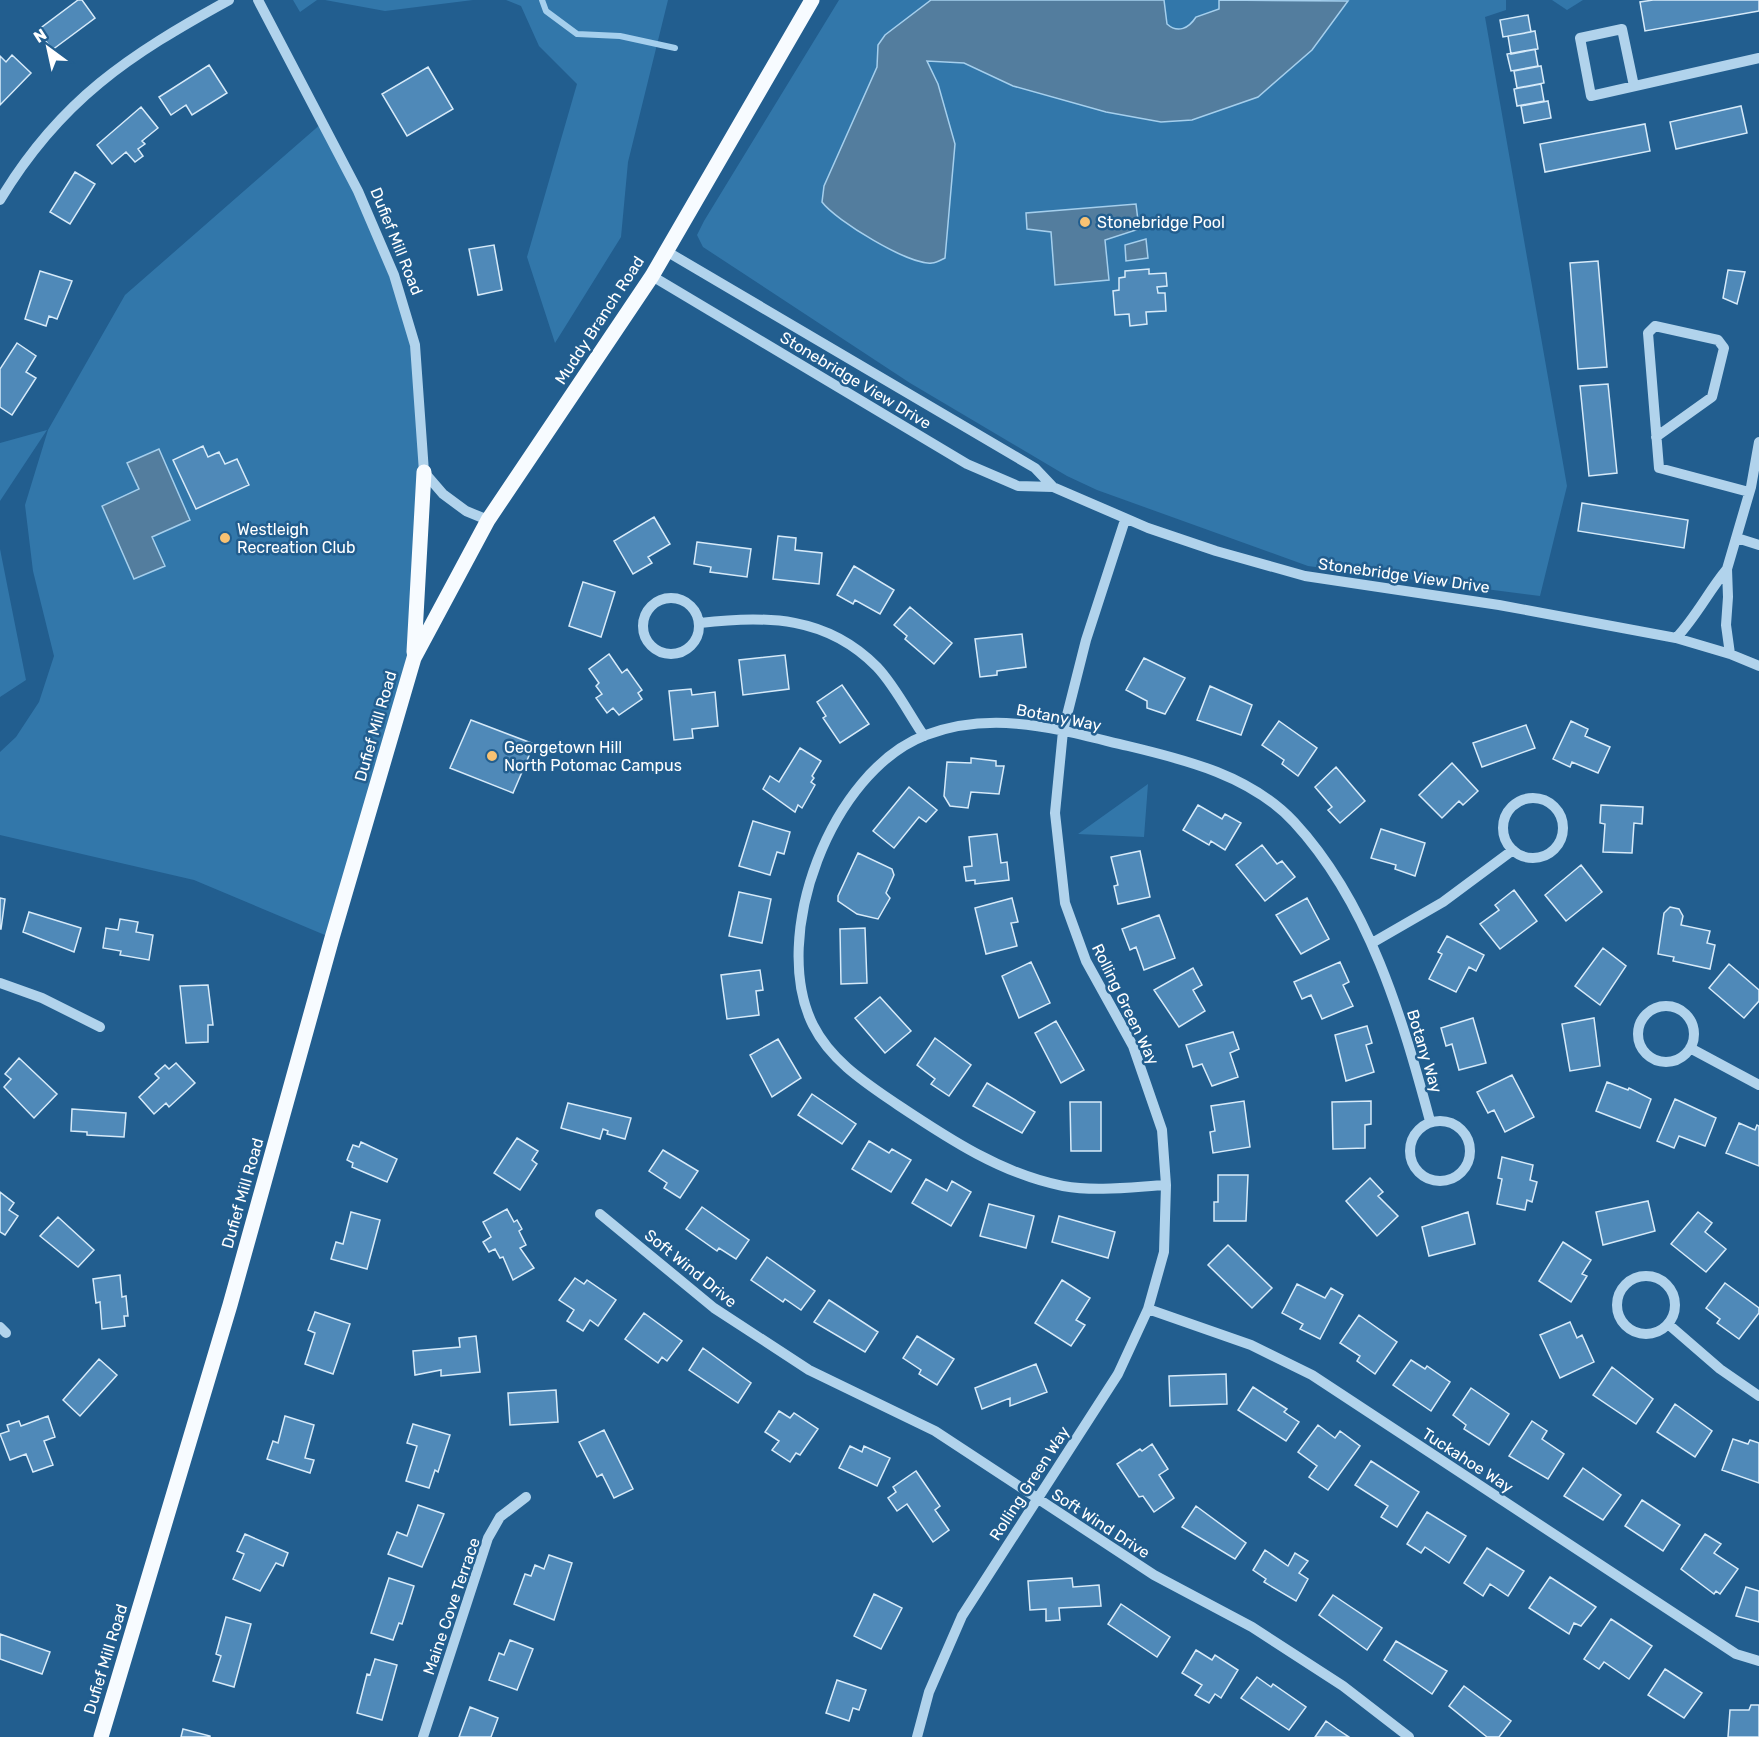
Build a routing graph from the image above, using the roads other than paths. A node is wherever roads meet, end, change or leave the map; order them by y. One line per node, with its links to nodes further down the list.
1 (229, 0): 6 (street)
2 (258, 0): 11 (street, Dufief Mill Road)
3 (812, 0): 7 (main road, Muddy Branch Road)
4 (1759, 58): 5 (street)
5 (1634, 86): 5 (street)
6 (0, 200)
7 (666, 251): 8 (main road, Muddy Branch Road); 12 (street, Stonebridge View Drive)
8 (652, 276): 12 (street, Stonebridge View Drive); 14 (main road, Muddy Branch Road)
9 (1656, 437): 9 (street); 13 (street)
10 (1759, 442): 13 (street)
11 (424, 472): 14 (street); 22 (main road)
12 (1053, 488): 15 (street, Stonebridge View Drive)
13 (1749, 492): 16 (street)
14 (488, 520): 22 (main road, Muddy Branch Road)
15 (1125, 520): 20 (street, Stonebridge View Drive); 24 (street, Rolling Green Way)
16 (1737, 538): 17 (street); 18 (street)
17 (1759, 545)
18 (1727, 570): 20 (street); 21 (street)
19 (700, 623): 19 (street); 25 (street)
20 (1676, 638): 21 (street, Stonebridge View Drive)
21 (1730, 654): 23 (street, Stonebridge View Drive)
22 (414, 658): 41 (main road, Dufief Mill Road)
23 (1759, 666)
24 (1063, 731): 25 (street, Botany Way); 27 (street, Botany Way); 33 (street, Rolling Green Way)
25 (924, 736): 33 (street, Botany Way)
26 (1513, 850): 26 (street); 27 (street)
27 (1372, 943): 32 (street, Botany Way)
28 (0, 983): 29 (street)
29 (100, 1027)
30 (1690, 1048): 30 (street); 31 (street)
31 (1759, 1085)
32 (1430, 1121): 32 (street)
33 (1166, 1185): 35 (street, Rolling Green Way)
34 (600, 1214): 39 (street, Soft Wind Drive)
35 (1148, 1309): 39 (street, Rolling Green Way); 40 (street, Tuckahoe Way)
36 (1668, 1324): 36 (street); 37 (street)
37 (1759, 1396)
38 (526, 1497): 42 (street, Maine Cove Terrace)
39 (1036, 1499): 43 (street, Rolling Green Way); 44 (street, Soft Wind Drive)
40 (1759, 1661)
41 (101, 1737)
42 (423, 1737)
43 (917, 1737)
44 (1409, 1737)

